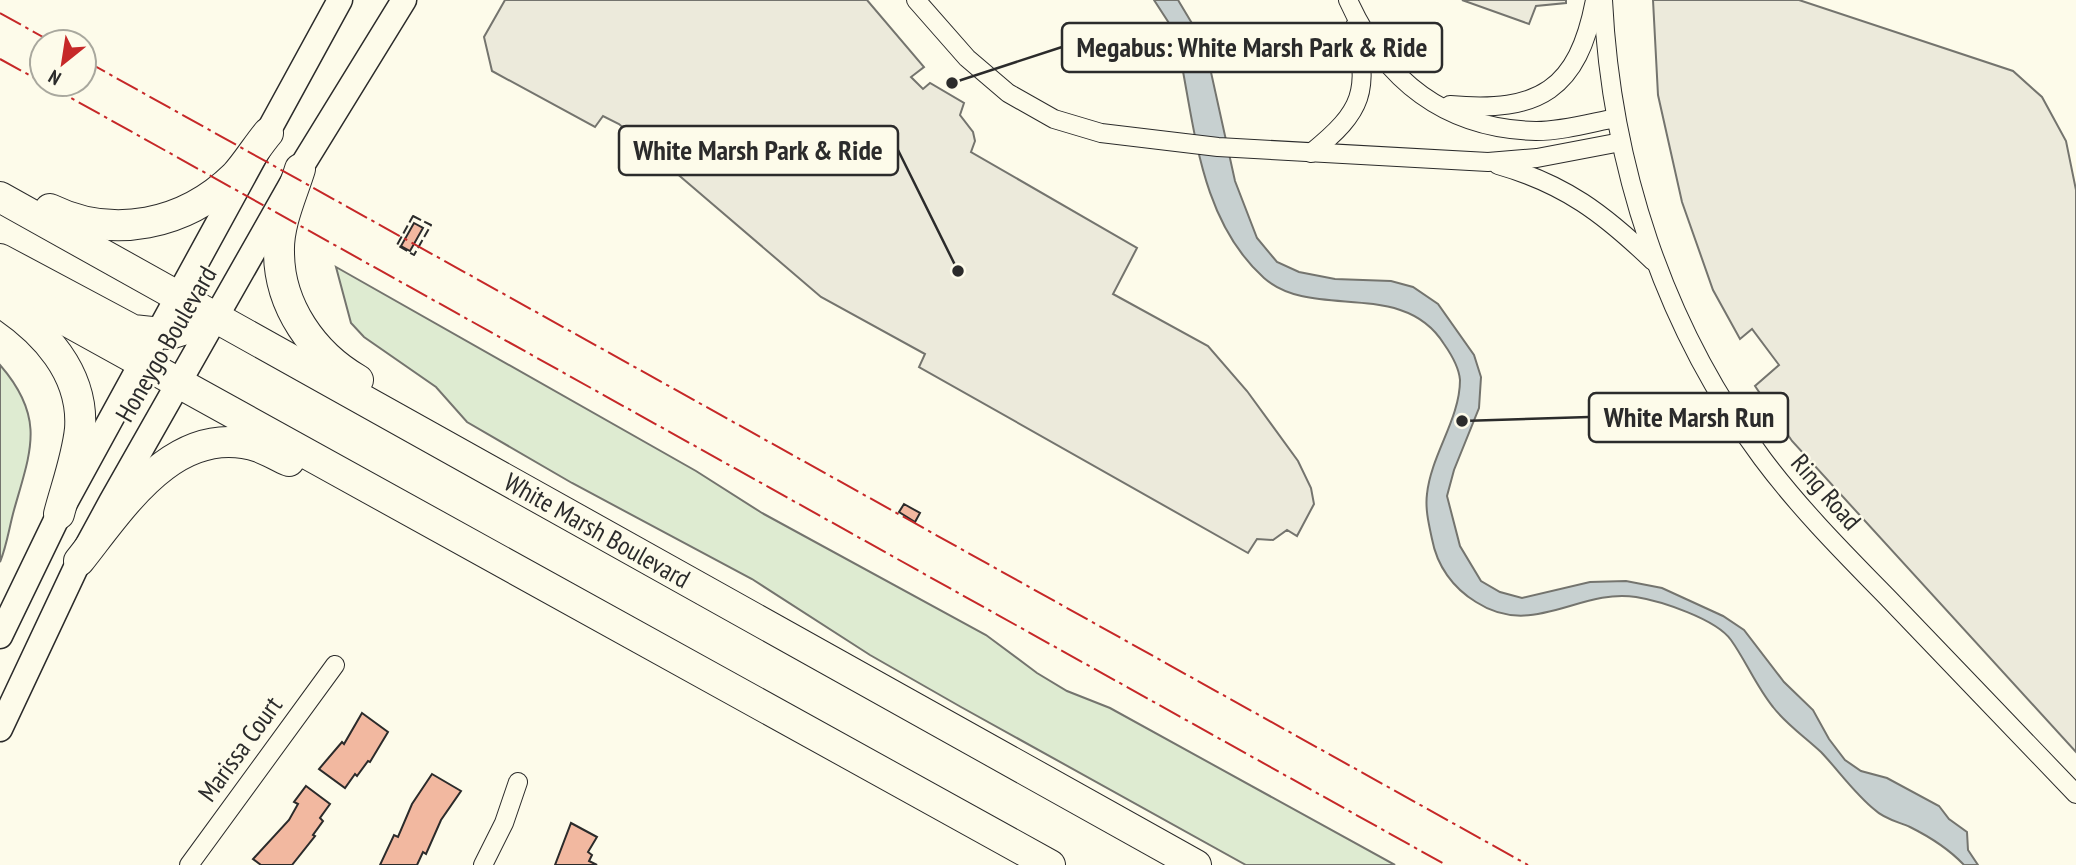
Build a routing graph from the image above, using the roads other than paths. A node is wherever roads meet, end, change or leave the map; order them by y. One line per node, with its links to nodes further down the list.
1 (340, 0): 9 (main road, Honeygo Boulevard)
2 (404, 0): 13 (main road, Honeygo Boulevard)
3 (916, 0): 11 (street)
4 (1595, 0): 7 (street)
5 (1603, 0): 8 (street, Ring Road)
6 (1350, 5): 7 (street); 11 (street)
7 (1434, 104): 8 (street)
8 (1616, 118): 10 (street, Ring Road)
9 (268, 133): 14 (highway); 19 (main road, Honeygo Boulevard)
10 (1621, 142): 12 (street); 17 (street, Ring Road)
11 (1311, 153): 12 (street)
12 (1488, 162): 17 (street)
13 (300, 169): 21 (main road, Honeygo Boulevard); 29 (highway)
14 (0, 182)
15 (0, 197): 19 (highway, White Marsh Boulevard)
16 (0, 259): 22 (highway)
17 (1656, 264): 33 (street, Ring Road)
18 (0, 284): 23 (highway)
19 (178, 298): 21 (highway, White Marsh Boulevard); 22 (main road, Honeygo Boulevard)
20 (0, 302): 25 (highway)
21 (215, 320): 22 (highway); 24 (main road, Honeygo Boulevard); 29 (highway, White Marsh Boulevard)
22 (158, 335): 23 (main road, Honeygo Boulevard)
23 (142, 362): 24 (highway); 25 (main road, Honeygo Boulevard)
24 (179, 382): 26 (main road, Honeygo Boulevard); 27 (highway)
25 (59, 514): 28 (main road, Honeygo Boulevard)
26 (79, 561): 27 (highway); 31 (main road, Honeygo Boulevard)
27 (541, 582): 36 (highway)
28 (0, 636)
29 (793, 641): 37 (highway, White Marsh Boulevard)
30 (335, 665): 34 (street, Marissa Court)
31 (0, 729)
32 (518, 782): 35 (street)
33 (2076, 794)
34 (189, 865)
35 (484, 865)
36 (1050, 865)
37 (1196, 865)

